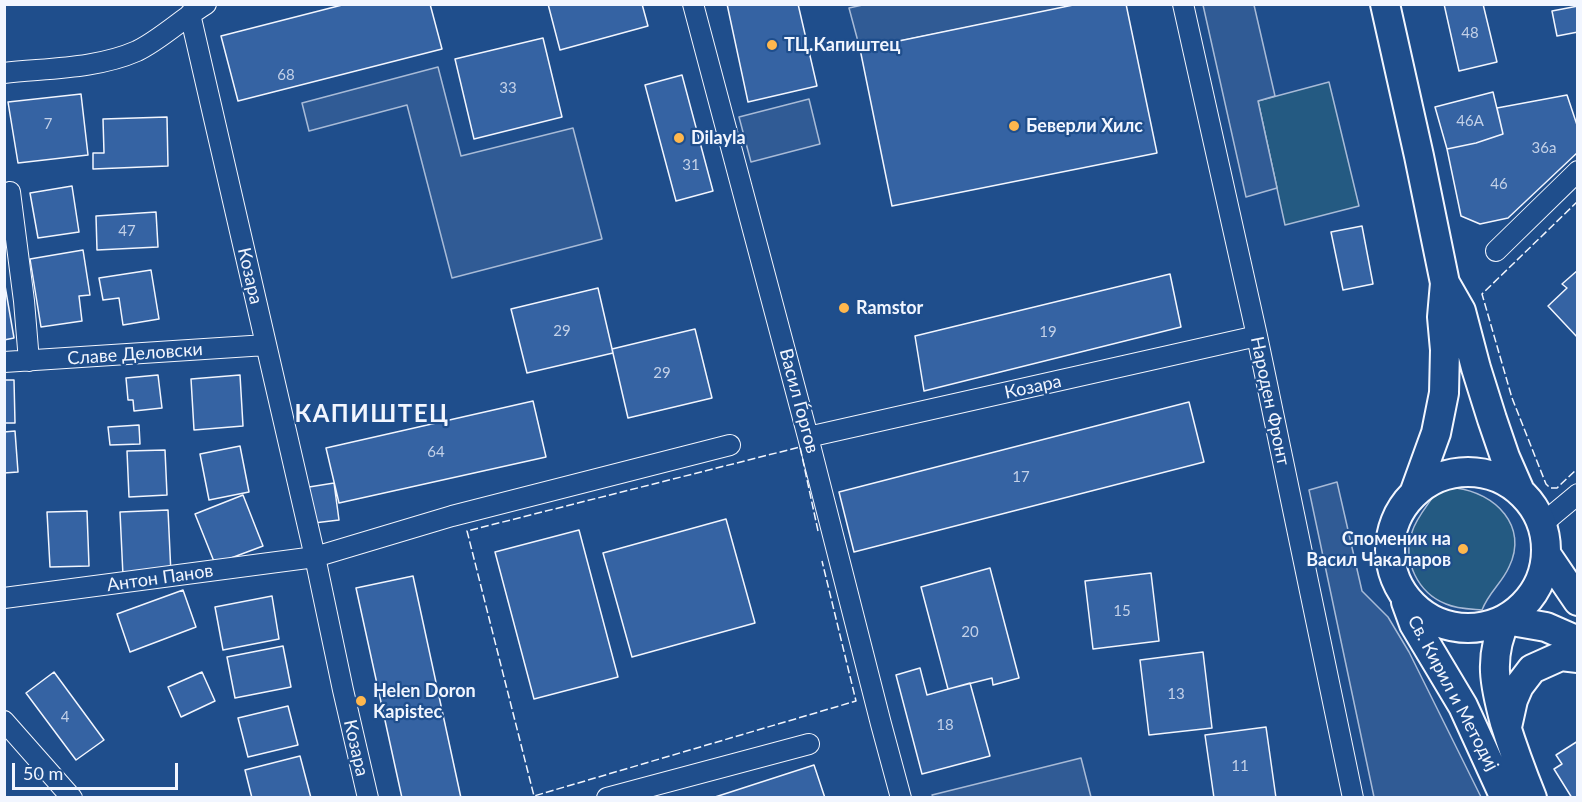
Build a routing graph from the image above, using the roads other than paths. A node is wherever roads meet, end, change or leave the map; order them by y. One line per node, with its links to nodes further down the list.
1 (693, 4): 14 (street, Васил Ѓоргов)
2 (1184, 4): 10 (street, Народен Фронт)
3 (1385, 4): 9 (street)
4 (198, 9): 5 (street); 11 (street, Козара)
5 (4, 73)
6 (1578, 171): 8 (street)
7 (10, 192): 12 (street)
8 (1496, 251)
9 (1445, 283): 16 (street); 17 (street)
10 (1257, 336): 14 (street, Козара); 35 (street, Народен Фронт)
11 (266, 345): 12 (street, Славе Деловски); 21 (street, Козара)
12 (29, 361): 13 (street, Славе Деловски)
13 (4, 362)
14 (808, 437): 34 (street, Васил Ѓоргов)
15 (730, 444): 21 (street)
16 (1519, 489): 17 (street); 19 (street)
17 (1414, 491): 22 (street)
18 (1578, 494): 19 (street)
19 (1542, 524): 20 (street)
20 (1546, 554): 24 (street); 25 (street)
21 (315, 557): 23 (street, Антон Панов); 32 (street, Козара)
22 (1401, 589): 25 (street); 36 (street, Св. Кирил и Методиј)
23 (4, 598)
24 (1578, 601)
25 (1506, 620): 26 (street); 29 (street, Св. Кирил и Методиј)
26 (1578, 641)
27 (1578, 658): 29 (street)
28 (4, 721): 31 (street)
29 (1506, 727): 37 (street, Св. Кирил и Методиј)
30 (809, 744): 33 (street)
31 (72, 798)
32 (368, 798)
33 (607, 798)
34 (901, 798)
35 (1353, 798)
36 (1505, 798)
37 (1532, 798)

